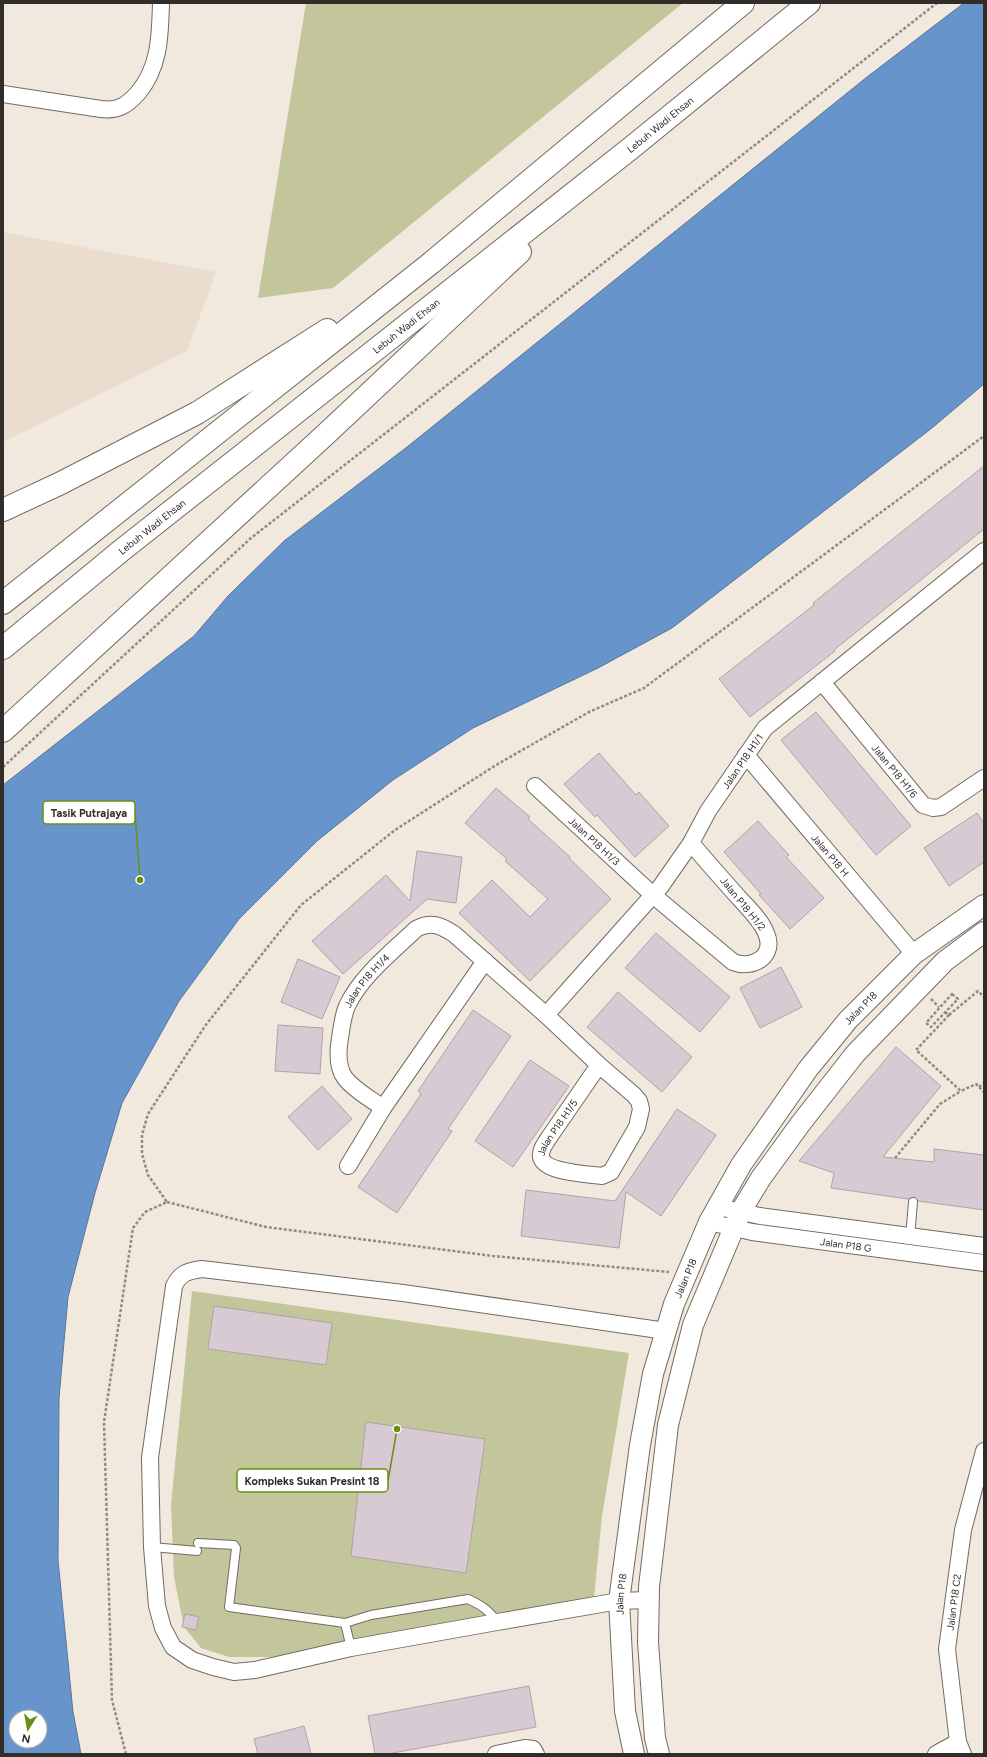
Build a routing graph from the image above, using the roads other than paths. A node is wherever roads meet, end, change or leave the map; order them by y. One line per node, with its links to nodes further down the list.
1 (161, 3): 4 (street)
2 (809, 3): 5 (main road, Lebuh Wadi Ehsan)
3 (741, 4): 6 (main road)
4 (3, 94)
5 (631, 148): 10 (main road, Lebuh Wadi Ehsan); 12 (main road)
6 (431, 263): 7 (main road); 9 (main road)
7 (3, 510)
8 (984, 551): 11 (street, Jalan P18 H1/1)
9 (3, 602)
10 (3, 648)
11 (822, 682): 13 (street, Jalan P18 H1/1); 14 (street, Jalan P18 H1/6)
12 (3, 731)
13 (746, 755): 16 (street, Jalan P18 H1/1); 20 (street, Jalan P18 H)
14 (984, 778)
15 (536, 786): 17 (street, Jalan P18 H1/3)
16 (691, 843): 17 (street, Jalan P18 H1/1); 17 (street, Jalan P18 H1/2)
17 (654, 896): 22 (street, Jalan P18 H1/1)
18 (984, 904): 20 (street, Jalan P18)
19 (984, 932): 28 (street)
20 (914, 954): 27 (street, Jalan P18)
21 (485, 961): 22 (street, Jalan P18 H1/4); 24 (street); 24 (street, Jalan P18 H1/4)
22 (546, 1015): 23 (street, Jalan P18 H1/5)
23 (599, 1065): 23 (street, Jalan P18 H1/5)
24 (383, 1108): 25 (street)
25 (348, 1166)
26 (913, 1202): 29 (lane)
27 (714, 1214): 28 (street, Jalan P18 G); 33 (street, Jalan P18)
28 (737, 1220): 29 (street, Jalan P18 G); 31 (street, Jalan P18 G); 36 (street)
29 (910, 1236): 30 (street, Jalan P18 G); 31 (lane)
30 (984, 1246)
31 (908, 1253): 32 (street, Jalan P18 G)
32 (984, 1263)
33 (666, 1331): 35 (street); 37 (street, Jalan P18)
34 (984, 1451): 41 (street, Jalan P18 C2)
35 (152, 1547): 39 (lane); 40 (street)
36 (648, 1600): 37 (street); 45 (street)
37 (619, 1601): 38 (street); 44 (street, Jalan P18)
38 (497, 1622): 39 (lane); 40 (street)
39 (345, 1623): 40 (lane)
40 (351, 1648)
41 (960, 1748): 46 (street)
42 (496, 1754): 43 (street)
43 (536, 1754)
44 (634, 1754)
45 (659, 1754)
46 (936, 1754)

